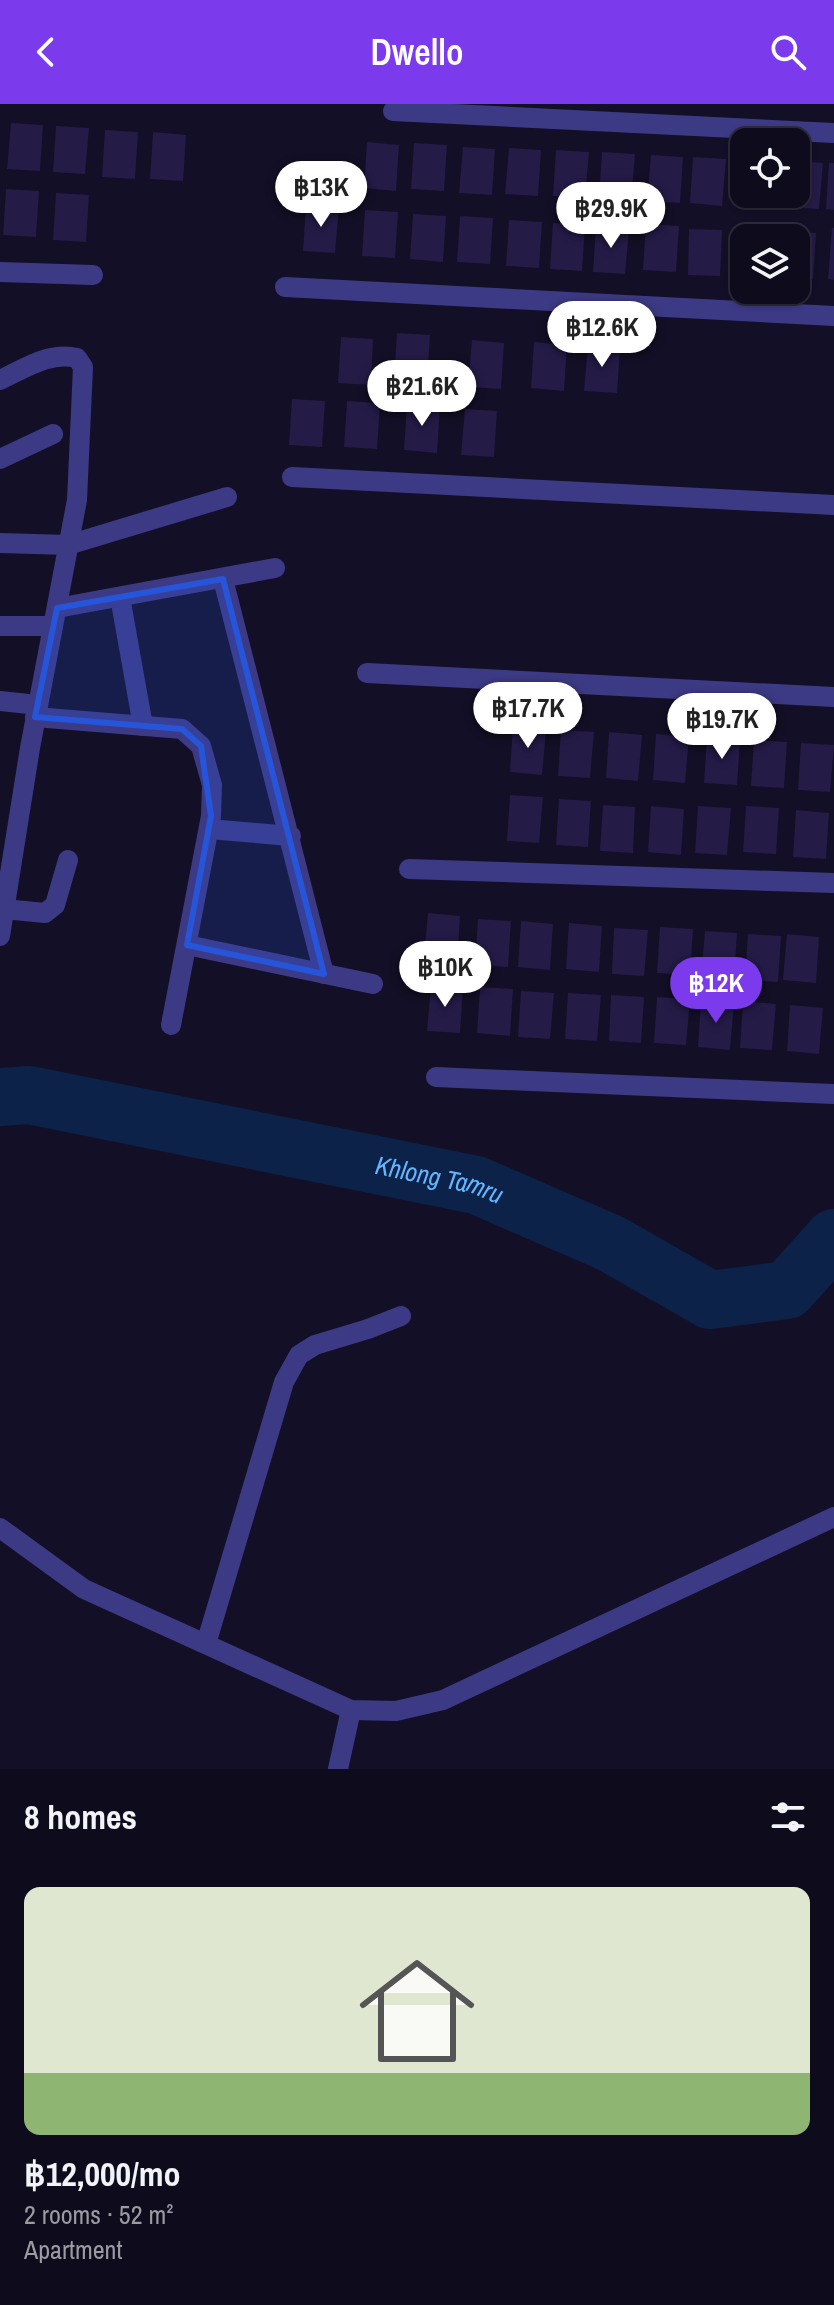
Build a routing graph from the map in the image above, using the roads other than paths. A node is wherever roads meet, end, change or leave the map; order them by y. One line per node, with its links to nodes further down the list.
1 (393, 111): 2 (street)
2 (834, 133)
3 (0, 272): 4 (street)
4 (93, 275)
5 (285, 287): 6 (street)
6 (834, 316)
7 (0, 380): 14 (street)
8 (53, 434): 9 (street)
9 (0, 459)
10 (292, 477): 12 (street)
11 (227, 497): 14 (street)
12 (834, 505)
13 (0, 543): 14 (street)
14 (68, 545): 18 (street)
15 (275, 568): 16 (street)
16 (223, 579): 17 (street); 26 (street)
17 (120, 597): 18 (street); 24 (street)
18 (55, 617): 19 (street); 23 (street)
19 (0, 626)
20 (367, 673): 21 (street)
21 (834, 697)
22 (0, 701): 23 (street)
23 (36, 711): 24 (street); 30 (street)
24 (143, 726): 25 (street)
25 (209, 829): 26 (street); 32 (street)
26 (291, 836): 33 (street)
27 (68, 860): 30 (street)
28 (409, 869): 29 (street)
29 (834, 883)
30 (4, 909): 31 (street)
31 (0, 936)
32 (187, 945): 33 (street); 35 (street)
33 (324, 974): 34 (street)
34 (373, 984)
35 (171, 1025)
36 (436, 1077): 37 (street)
37 (834, 1094)
38 (401, 1316): 41 (street)
39 (834, 1517): 42 (street)
40 (0, 1528): 41 (street)
41 (206, 1644): 42 (street)
42 (351, 1710): 43 (street)
43 (338, 1769)

